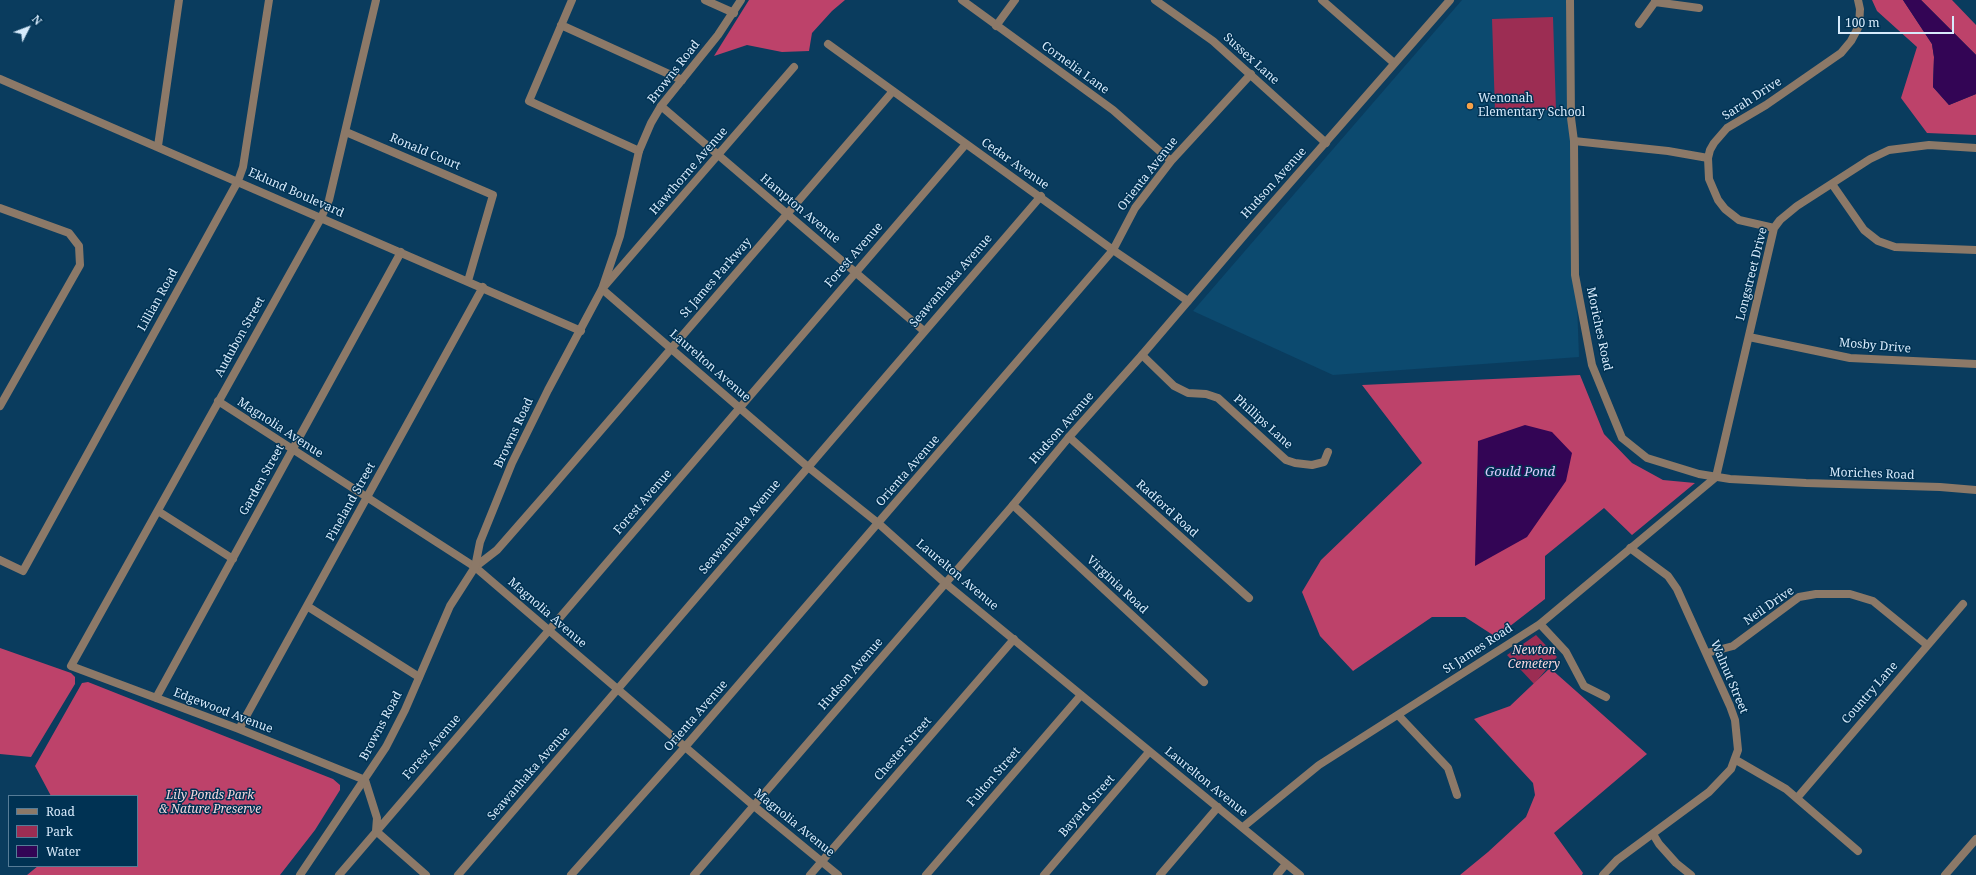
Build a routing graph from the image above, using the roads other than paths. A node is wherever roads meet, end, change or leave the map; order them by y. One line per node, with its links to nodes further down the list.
1 (179, 0): 32 (street)
2 (269, 0): 38 (street, Lillian Road)
3 (376, 0): 28 (street, Audubon Street)
4 (572, 0): 18 (street)
5 (705, 0): 16 (street)
6 (741, 0): 16 (street, Browns Road)
7 (962, 0): 19 (street, Cornelia Lane)
8 (1015, 0): 19 (street)
9 (1155, 0): 23 (street, Sussex Lane)
10 (1322, 0): 21 (street)
11 (1450, 0): 21 (street, Hudson Avenue)
12 (1570, 0): 29 (street, Moriches Road)
13 (1858, 0): 36 (street, Sarah Drive)
14 (1655, 1): 15 (street); 17 (street)
15 (1699, 8)
16 (734, 13): 25 (street, Browns Road)
17 (1639, 24)
18 (561, 25): 25 (street); 34 (street)
19 (996, 26): 37 (street, Cornelia Lane)
20 (828, 44): 26 (street, Cedar Avenue)
21 (1394, 63): 30 (street, Hudson Avenue)
22 (794, 67): 35 (street, Hawthorne Avenue)
23 (1251, 74): 30 (street, Sussex Lane); 37 (street, Orienta Avenue)
24 (0, 79): 32 (street, Eklund Boulevard)
25 (682, 80): 27 (street, Browns Road)
26 (893, 91): 31 (street, Cedar Avenue); 42 (street, St James Parkway)
27 (661, 106): 34 (street, Browns Road); 35 (street, Hampton Avenue)
28 (346, 132): 43 (street, Audubon Street); 49 (street, Ronald Court)
29 (1574, 141): 36 (street); 66 (street, Moriches Road)
30 (1326, 143): 52 (street, Hudson Avenue)
31 (966, 144): 40 (street, Cedar Avenue); 48 (street, Forest Avenue)
32 (158, 146): 38 (street, Eklund Boulevard)
33 (1976, 148): 39 (street, Longstreet Drive)
34 (639, 151): 51 (street, Browns Road)
35 (718, 156): 42 (street, Hampton Avenue); 51 (street, Hawthorne Avenue)
36 (1708, 158): 44 (street, Sarah Drive)
37 (1171, 161): 45 (street, Orienta Avenue)
38 (238, 181): 43 (street, Eklund Boulevard); 74 (street, Lillian Road)
39 (1832, 184): 44 (street, Longstreet Drive); 46 (street)
40 (1041, 196): 45 (street, Cedar Avenue); 54 (street, Seawanhaka Avenue)
41 (0, 208): 60 (street)
42 (787, 214): 48 (street, Hampton Avenue); 56 (street, St James Parkway)
43 (321, 218): 47 (street, Eklund Boulevard); 59 (street, Audubon Street)
44 (1774, 228): 55 (street, Longstreet Drive)
45 (1113, 250): 52 (street, Cedar Avenue); 71 (street, Orienta Avenue)
46 (1976, 250)
47 (401, 252): 49 (street, Eklund Boulevard); 63 (street, Garden Street)
48 (856, 272): 54 (street, Hampton Avenue); 61 (street, Forest Avenue)
49 (468, 281): 50 (street, Eklund Boulevard)
50 (483, 287): 53 (street, Eklund Boulevard); 68 (street, Pineland Street)
51 (602, 290): 53 (street, Browns Road); 56 (street, Laurelton Avenue)
52 (1188, 301): 57 (street, Hudson Avenue)
53 (581, 331): 75 (street, Browns Road)
54 (924, 331): 65 (street, Seawanhaka Avenue)
55 (1749, 337): 58 (street, Mosby Drive); 66 (street, Longstreet Drive)
56 (671, 349): 61 (street, Laurelton Avenue); 75 (street, St James Parkway)
57 (1142, 355): 62 (street, Hudson Avenue); 64 (street, Phillips Lane)
58 (1976, 364)
59 (218, 401): 63 (street, Magnolia Avenue); 70 (street, Audubon Street)
60 (0, 406)
61 (740, 408): 65 (street, Laurelton Avenue); 81 (street, Forest Avenue)
62 (1069, 437): 69 (street, Hudson Avenue); 77 (street, Radford Road)
63 (292, 450): 68 (street, Magnolia Avenue); 73 (street, Garden Street)
64 (1328, 452)
65 (808, 466): 71 (street, Laurelton Avenue); 88 (street, Seawanhaka Avenue)
66 (1716, 477): 67 (street, Moriches Road); 72 (street, St James Road)
67 (1976, 490)
68 (367, 498): 75 (street, Magnolia Avenue); 79 (street, Pineland Street)
69 (1013, 505): 76 (street, Hudson Avenue); 87 (street, Virginia Road)
70 (158, 511): 73 (street); 85 (street, Audubon Street)
71 (878, 523): 76 (street, Laurelton Avenue); 94 (street, Orienta Avenue)
72 (1630, 548): 80 (street, St James Road); 84 (street, Walnut Street)
73 (233, 558): 91 (street, Garden Street)
74 (0, 560)
75 (475, 567): 81 (street, Magnolia Avenue); 86 (street, Browns Road)
76 (945, 583): 82 (street, Laurelton Avenue); 100 (street, Hudson Avenue)
77 (1249, 598)
78 (1963, 604): 83 (street, Country Lane)
79 (307, 606): 86 (street); 93 (street, Pineland Street)
80 (1540, 624): 90 (street); 92 (street, St James Road)
81 (549, 630): 88 (street, Magnolia Avenue); 103 (street, Forest Avenue)
82 (1014, 638): 89 (street, Laurelton Avenue); 107 (street, Chester Street)
83 (1927, 645): 84 (street, Neil Drive); 99 (street, Country Lane)
84 (1707, 653): 96 (street, Walnut Street)
85 (71, 666): 91 (street, Edgewood Avenue)
86 (419, 677): 97 (street, Browns Road)
87 (1204, 682)
88 (618, 690): 94 (street, Magnolia Avenue); 112 (street, Seawanhaka Avenue)
89 (1081, 695): 95 (street, Laurelton Avenue); 117 (street, Fulton Street)
90 (1606, 697)
91 (156, 698): 93 (street, Edgewood Avenue)
92 (1398, 715): 98 (street); 102 (street, St James Road)
93 (239, 729): 97 (street, Edgewood Avenue)
94 (685, 747): 100 (street, Magnolia Avenue); 113 (street, Orienta Avenue)
95 (1149, 752): 101 (street, Laurelton Avenue); 118 (street, Bayard Street)
96 (1736, 760): 99 (street); 104 (street, Walnut Street)
97 (365, 780): 103 (street); 109 (street, Browns Road)
98 (1457, 794)
99 (1796, 798): 106 (street)
100 (754, 806): 107 (street, Magnolia Avenue); 114 (street, Hudson Avenue)
101 (1218, 807): 102 (street, Laurelton Avenue); 119 (street)
102 (1243, 827): 108 (street, Laurelton Avenue)
103 (376, 831): 110 (street, Forest Avenue); 111 (street)
104 (1653, 834): 122 (street, Walnut Street); 123 (street)
105 (1976, 839): 124 (street)
106 (1858, 851)
107 (822, 862): 115 (street, Chester Street); 116 (street, Magnolia Avenue)
108 (1286, 864): 120 (street); 121 (street, Laurelton Avenue)
109 (300, 875)
110 (339, 875)
111 (426, 875)
112 (458, 875)
113 (571, 875)
114 (694, 875)
115 (810, 875)
116 (838, 875)
117 (926, 875)
118 (1044, 875)
119 (1160, 875)
120 (1276, 875)
121 (1300, 875)
122 (1603, 875)
123 (1691, 875)
124 (1945, 875)

